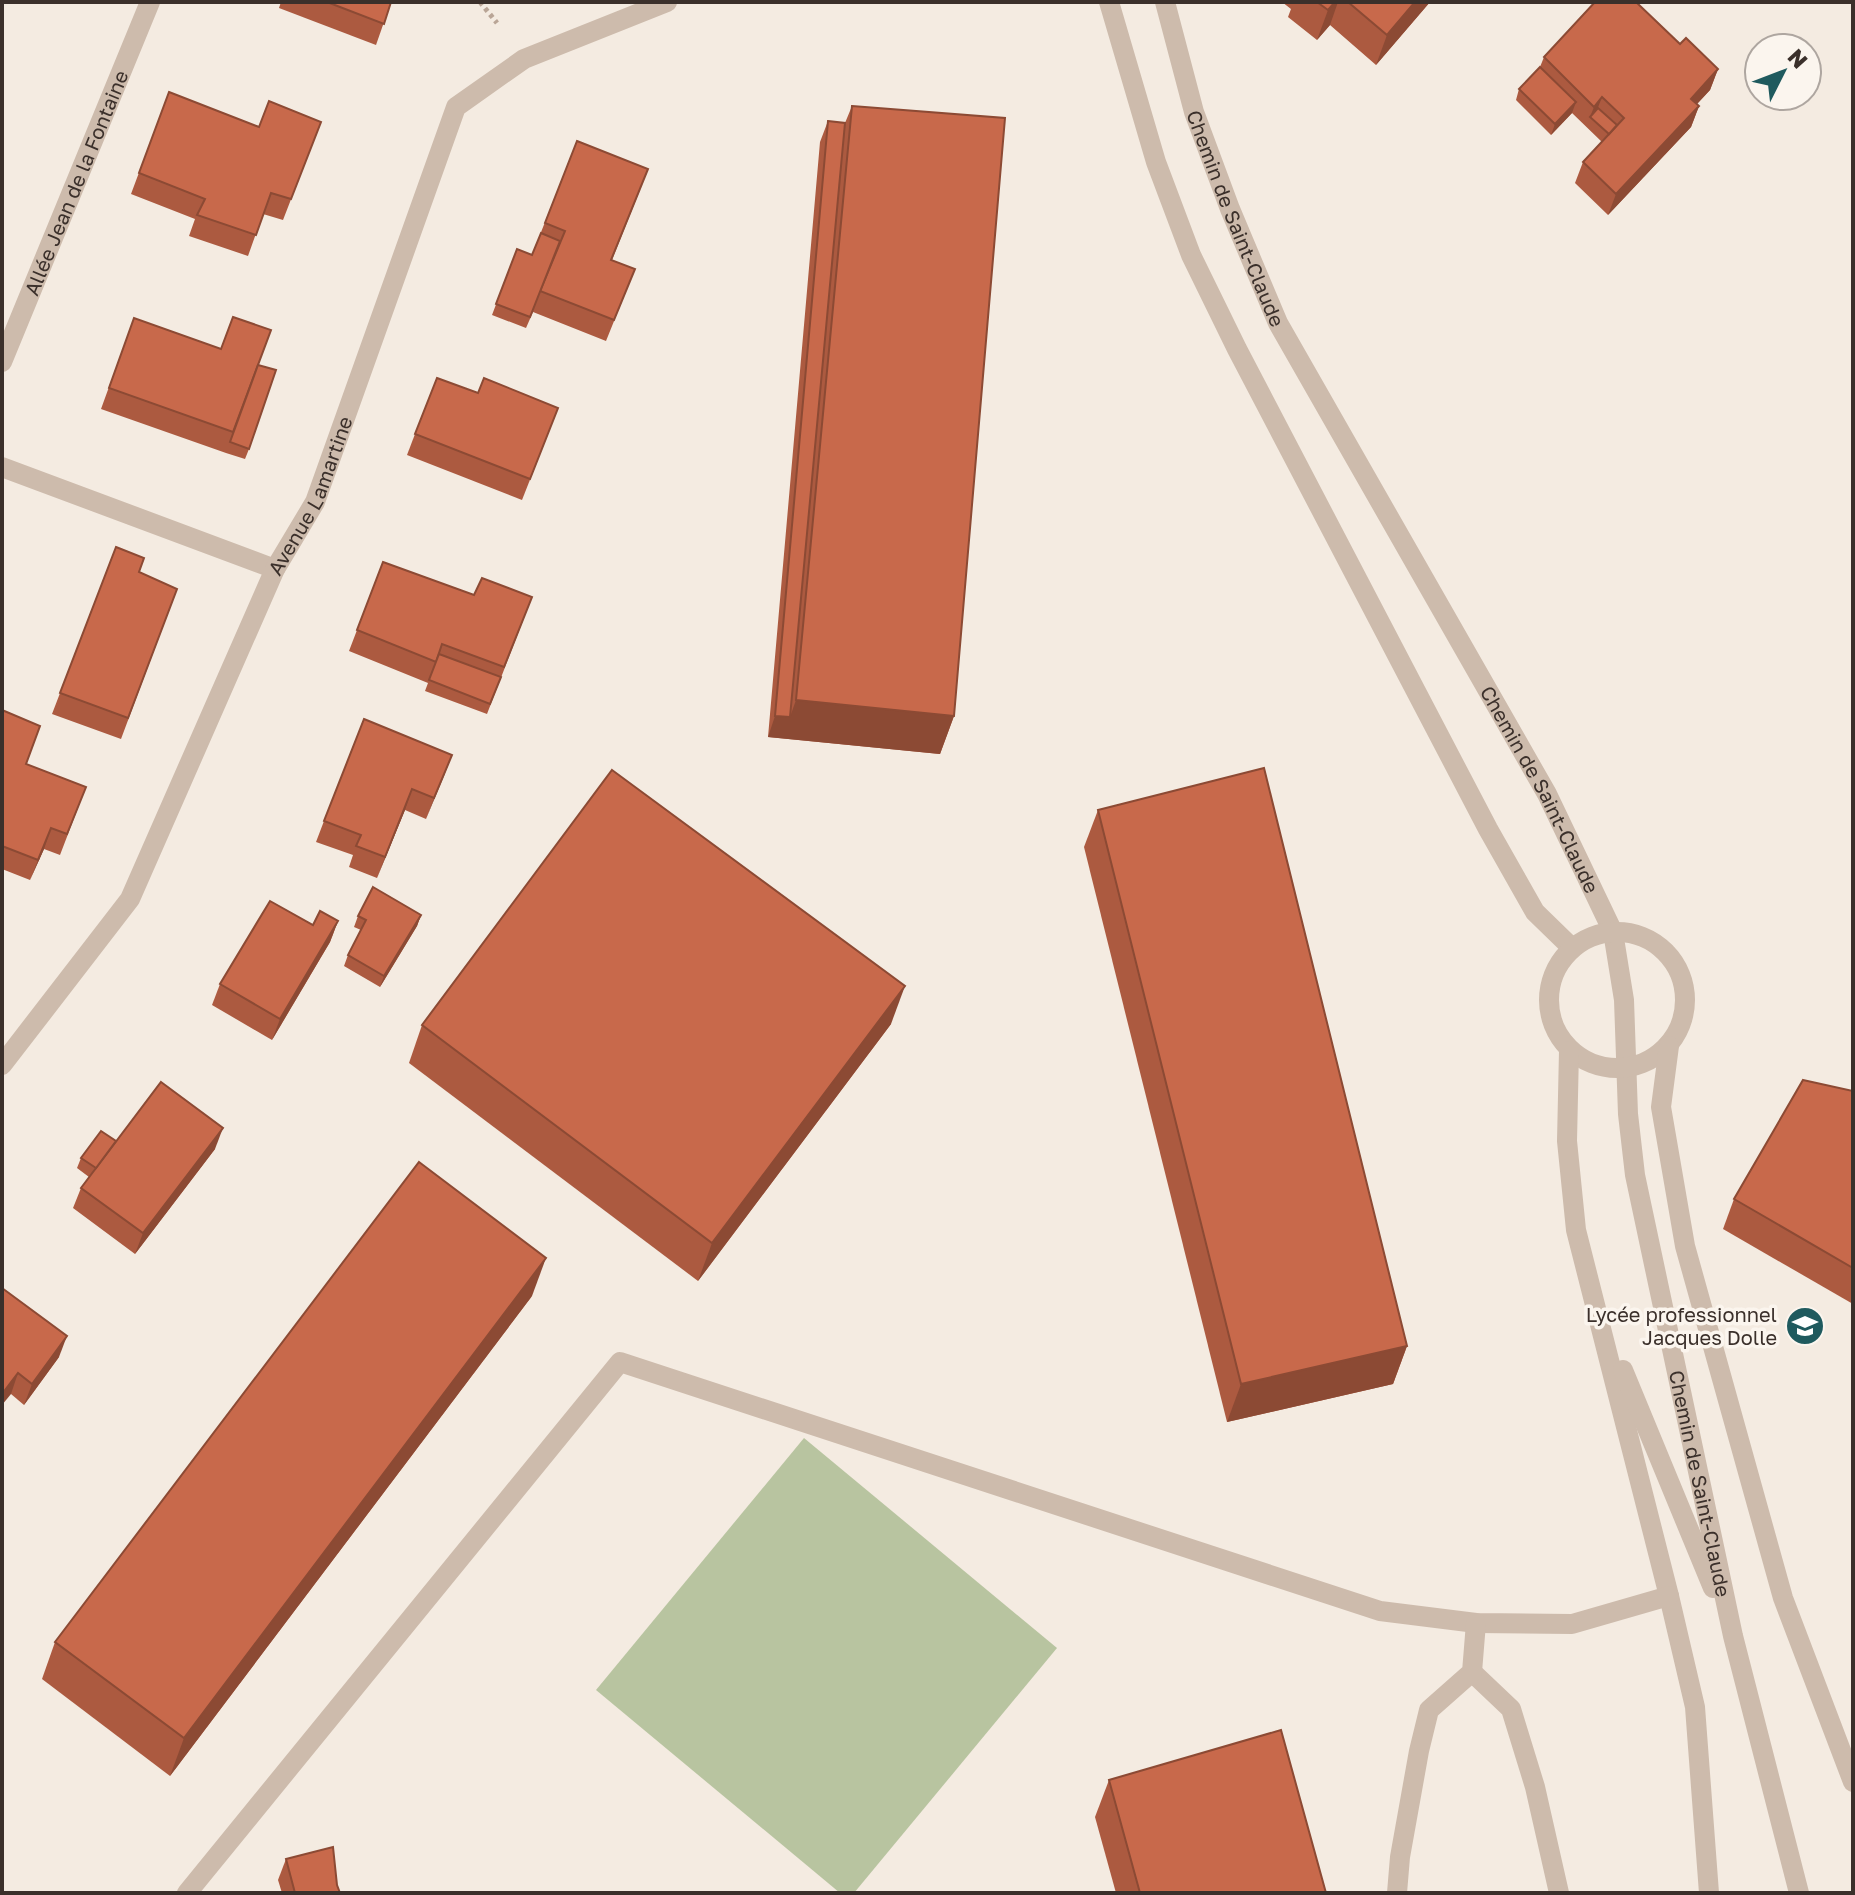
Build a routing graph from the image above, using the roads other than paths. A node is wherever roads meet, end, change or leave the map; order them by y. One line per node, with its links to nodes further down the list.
1 (150, 2): 5 (street, Allée Jean de la Fontaine)
2 (667, 2): 7 (street, Avenue Lamartine)
3 (1109, 2): 9 (street)
4 (1165, 2): 8 (street, Chemin de Saint-Claude)
5 (2, 362)
6 (2, 467): 7 (street)
7 (275, 569): 12 (street, Avenue Lamartine)
8 (1613, 932): 9 (street); 10 (street, Chemin de Saint-Claude); 13 (street, Chemin de Saint-Claude)
9 (1572, 948): 11 (street)
10 (1669, 1046): 13 (street); 19 (street, Chemin de Saint-Claude)
11 (1569, 1051): 13 (street); 14 (street, Chemin de Saint-Claude)
12 (2, 1065)
13 (1627, 1069): 17 (street, Chemin de Saint-Claude)
14 (1596, 1308): 15 (street, Chemin de Saint-Claude); 17 (street, Chemin de Saint-Claude)
15 (1669, 1596): 16 (street); 23 (street, Chemin de Saint-Claude)
16 (1476, 1623): 18 (street); 20 (street)
17 (1733, 1636): 24 (street, Chemin de Saint-Claude)
18 (1472, 1672): 21 (street); 22 (street)
19 (1853, 1782)
20 (187, 1893)
21 (1397, 1893)
22 (1559, 1893)
23 (1709, 1893)
24 (1799, 1893)

